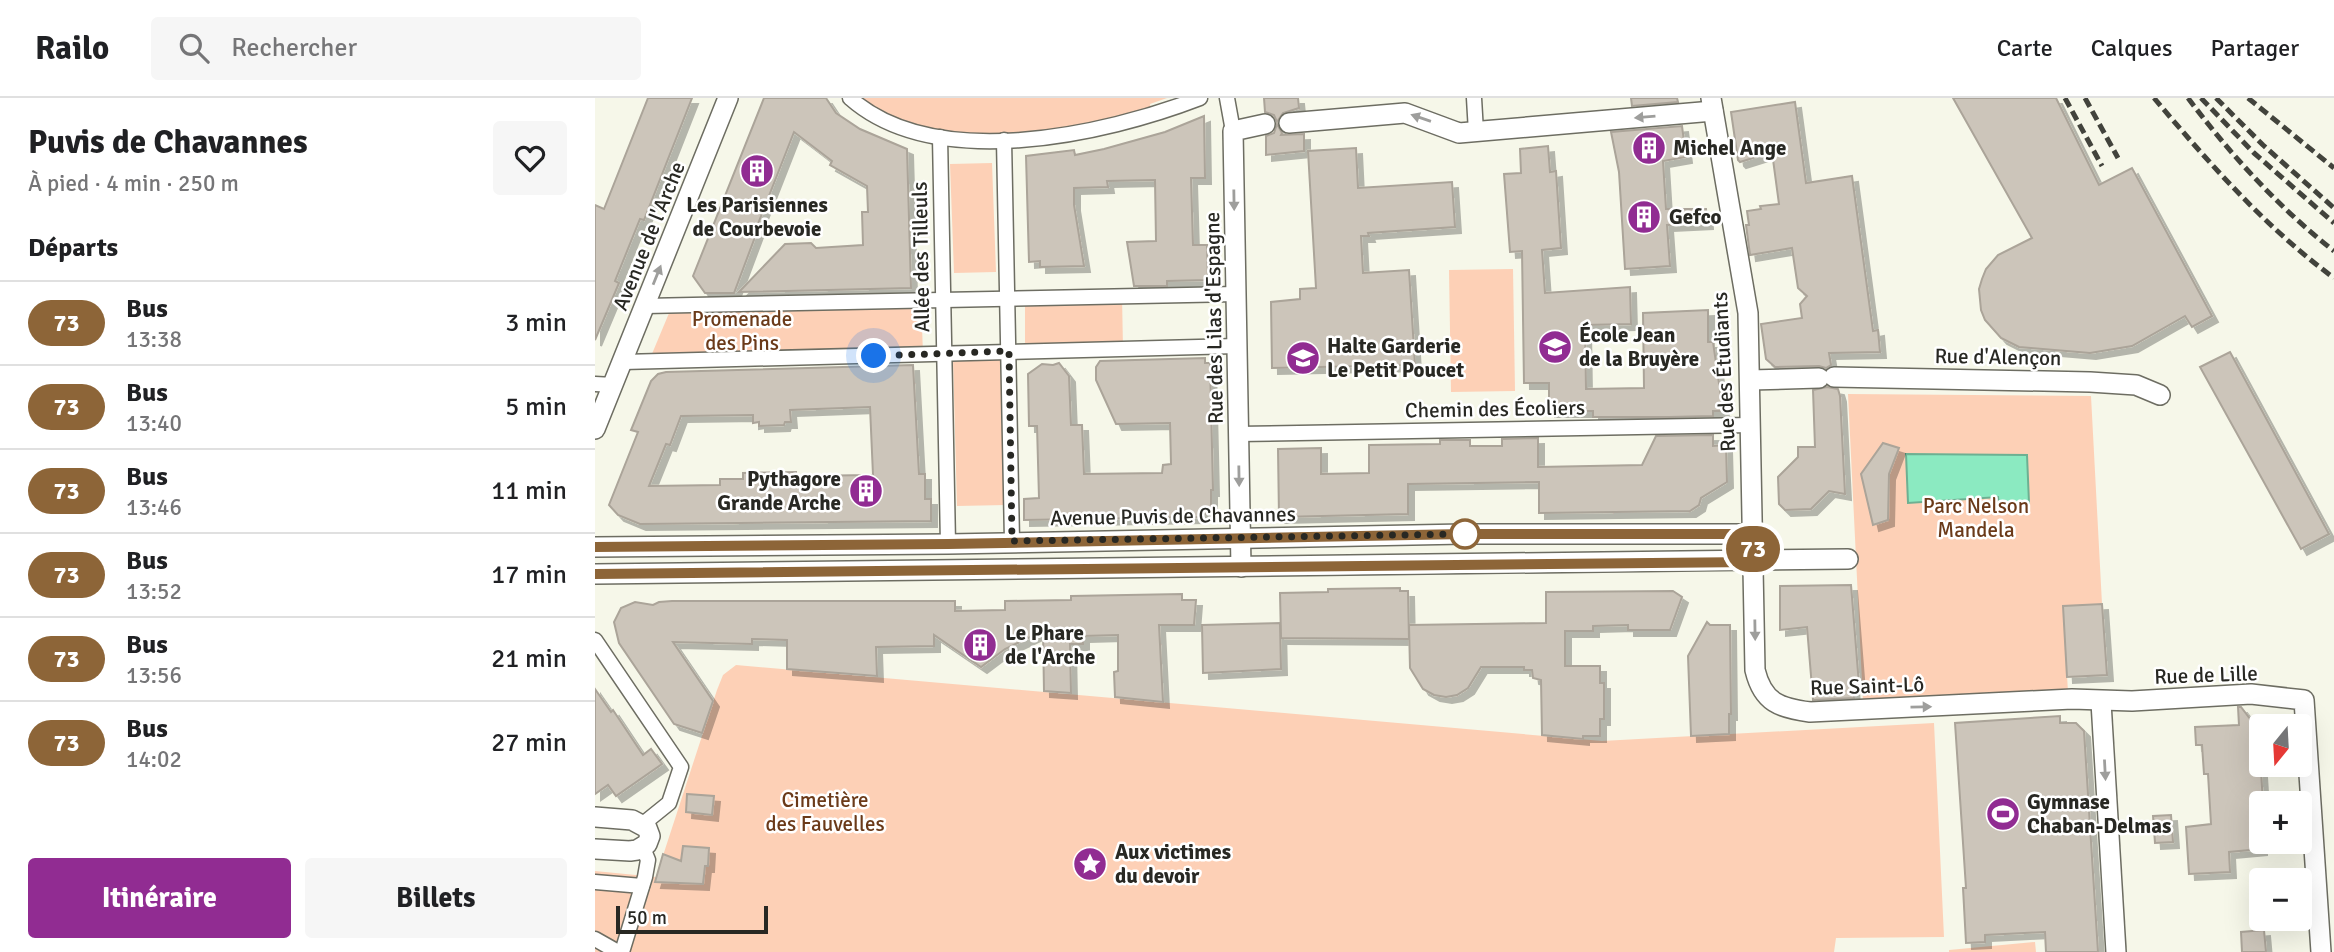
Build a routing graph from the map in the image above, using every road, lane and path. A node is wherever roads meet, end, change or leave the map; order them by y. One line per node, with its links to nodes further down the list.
1 (728, 98): 16 (street, Avenue de l'Arche, one-way to 1)
2 (850, 98): 11 (street)
3 (1199, 98): 12 (street)
4 (1227, 98): 9 (street, Rue des Lilas d'Espagne)
5 (1474, 98): 10 (street)
6 (1712, 104): 10 (street, one-way to 10); 21 (street, Rue des Étudiants)
7 (1289, 123): 10 (street, one-way to 7)
8 (1265, 124): 9 (street)
9 (1233, 131): 13 (street, Rue des Lilas d'Espagne, one-way to 13)
10 (1476, 132)
11 (940, 137): 12 (street); 15 (street, Allée des Tilleuls)
12 (1004, 140): 14 (street)
13 (1236, 294): 14 (street); 17 (street, Rue des Lilas d'Espagne)
14 (1007, 298): 15 (street); 18 (street)
15 (943, 300): 16 (street); 19 (street, Allée des Tilleuls)
16 (645, 306): 20 (street, Avenue de l'Arche)
17 (1237, 346): 18 (street); 26 (street, Rue des Lilas d'Espagne)
18 (1009, 351): 19 (street); 29 (street)
19 (944, 352): 20 (street); 30 (street, Allée des Tilleuls)
20 (623, 362): 22 (street, Avenue de l'Arche)
21 (1750, 380): 23 (street, Rue d'Alençon); 24 (street, Rue des Étudiants)
22 (604, 385): 25 (street, Avenue de l'Arche)
23 (2160, 395)
24 (1751, 425): 26 (street, Chemin des Écoliers); 27 (street, Rue des Étudiants)
25 (595, 429)
26 (1238, 434): 28 (street, Rue des Lilas d'Espagne, one-way to 28)
27 (1752, 534): 28 (street, Avenue Puvis de Chavannes); 33 (street, Rue des Étudiants)
28 (1240, 538): 29 (street, Avenue Puvis de Chavannes); 34 (street, Rue des Lilas d'Espagne)
29 (1012, 541): 30 (street, Avenue Puvis de Chavannes)
30 (948, 544): 31 (street, Avenue Puvis de Chavannes)
31 (595, 547)
32 (1847, 559): 33 (street)
33 (1753, 562): 34 (street); 37 (street, Rue Saint-Lô, one-way to 37)
34 (1241, 567): 35 (street)
35 (595, 574)
36 (595, 640): 39 (street)
37 (2105, 701): 46 (street, one-way to 46); 47 (street, Rue de Lille)
38 (595, 817): 39 (street)
39 (643, 824): 40 (street)
40 (643, 848): 41 (street); 43 (street)
41 (595, 849)
42 (595, 882): 43 (street)
43 (642, 886): 45 (street)
44 (595, 939): 45 (street)
45 (620, 952)
46 (2116, 952)
47 (2321, 952)

